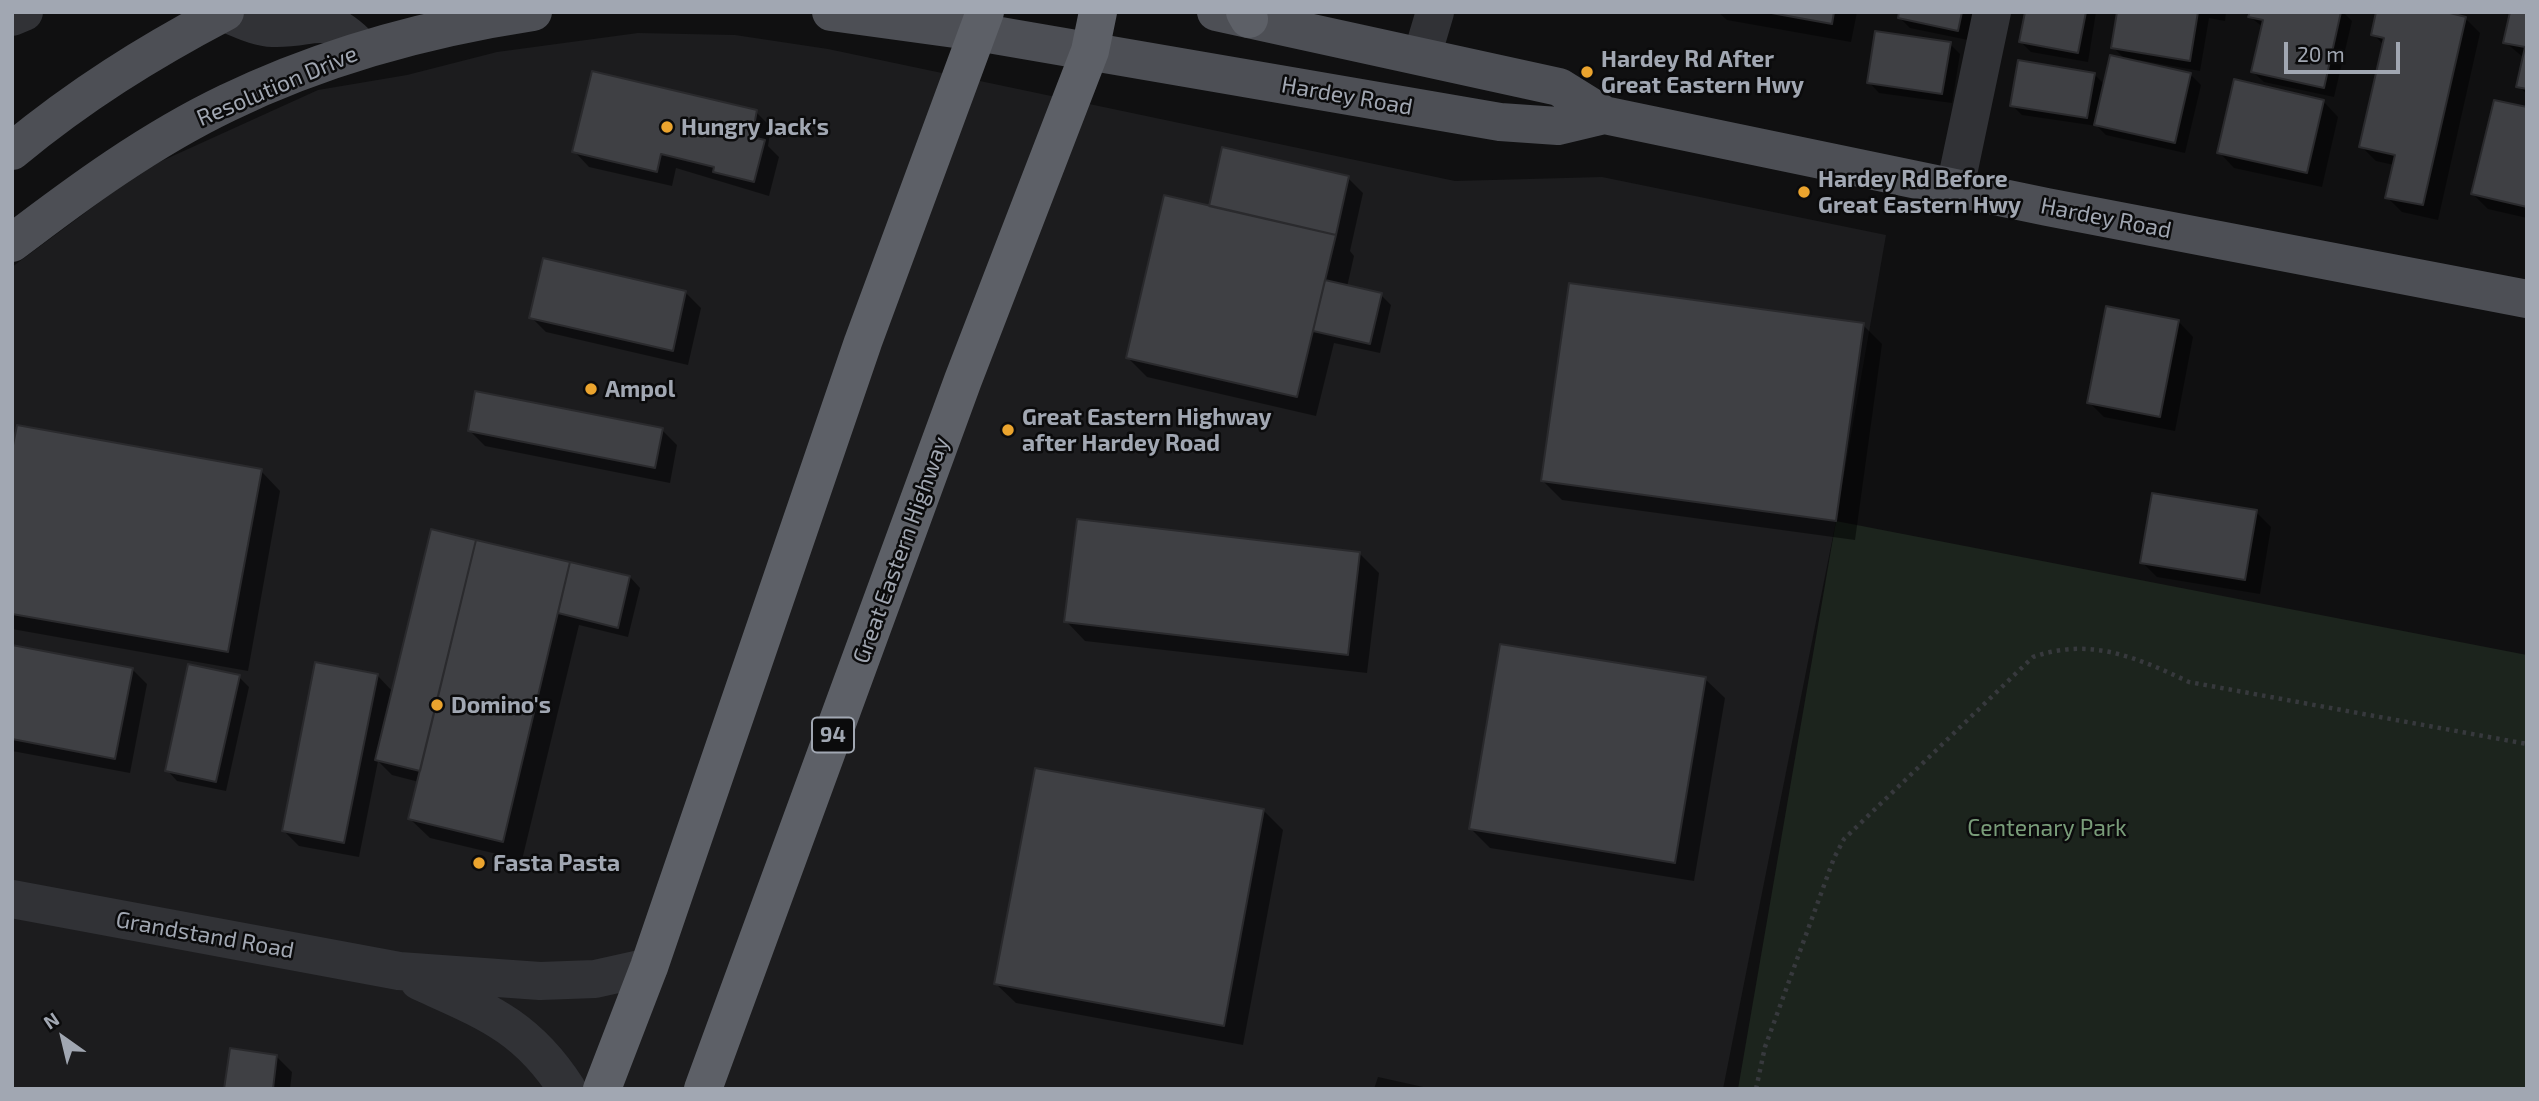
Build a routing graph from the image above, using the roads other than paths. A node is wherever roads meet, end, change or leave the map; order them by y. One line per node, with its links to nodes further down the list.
1 (24, 12): 10 (street)
2 (225, 12): 12 (street); 16 (main road)
3 (372, 12): 12 (street)
4 (533, 12): 12 (main road, Resolution Drive)
5 (831, 12): 11 (main road)
6 (1098, 12): 13 (highway, Great Eastern Highway / 94)
7 (1435, 12): 14 (street)
8 (1992, 12): 17 (street)
9 (1237, 14): 14 (main road, Hardey Road)
10 (12, 17)
11 (981, 22): 13 (main road); 21 (highway)
12 (362, 49): 18 (main road, Resolution Drive)
13 (1090, 51): 15 (main road, Hardey Road); 25 (highway, Great Eastern Highway / 94)
14 (1422, 56): 15 (main road, Hardey Road)
15 (1604, 115): 17 (main road, Hardey Road)
16 (12, 151)
17 (1955, 188): 19 (main road, Hardey Road)
18 (12, 243)
19 (2527, 299)
20 (12, 899): 22 (street, Grandstand Road)
21 (649, 967): 22 (street, Grandstand Road); 24 (highway)
22 (398, 971): 23 (street, Grandstand Road)
23 (567, 1089)
24 (602, 1089)
25 (703, 1089)

